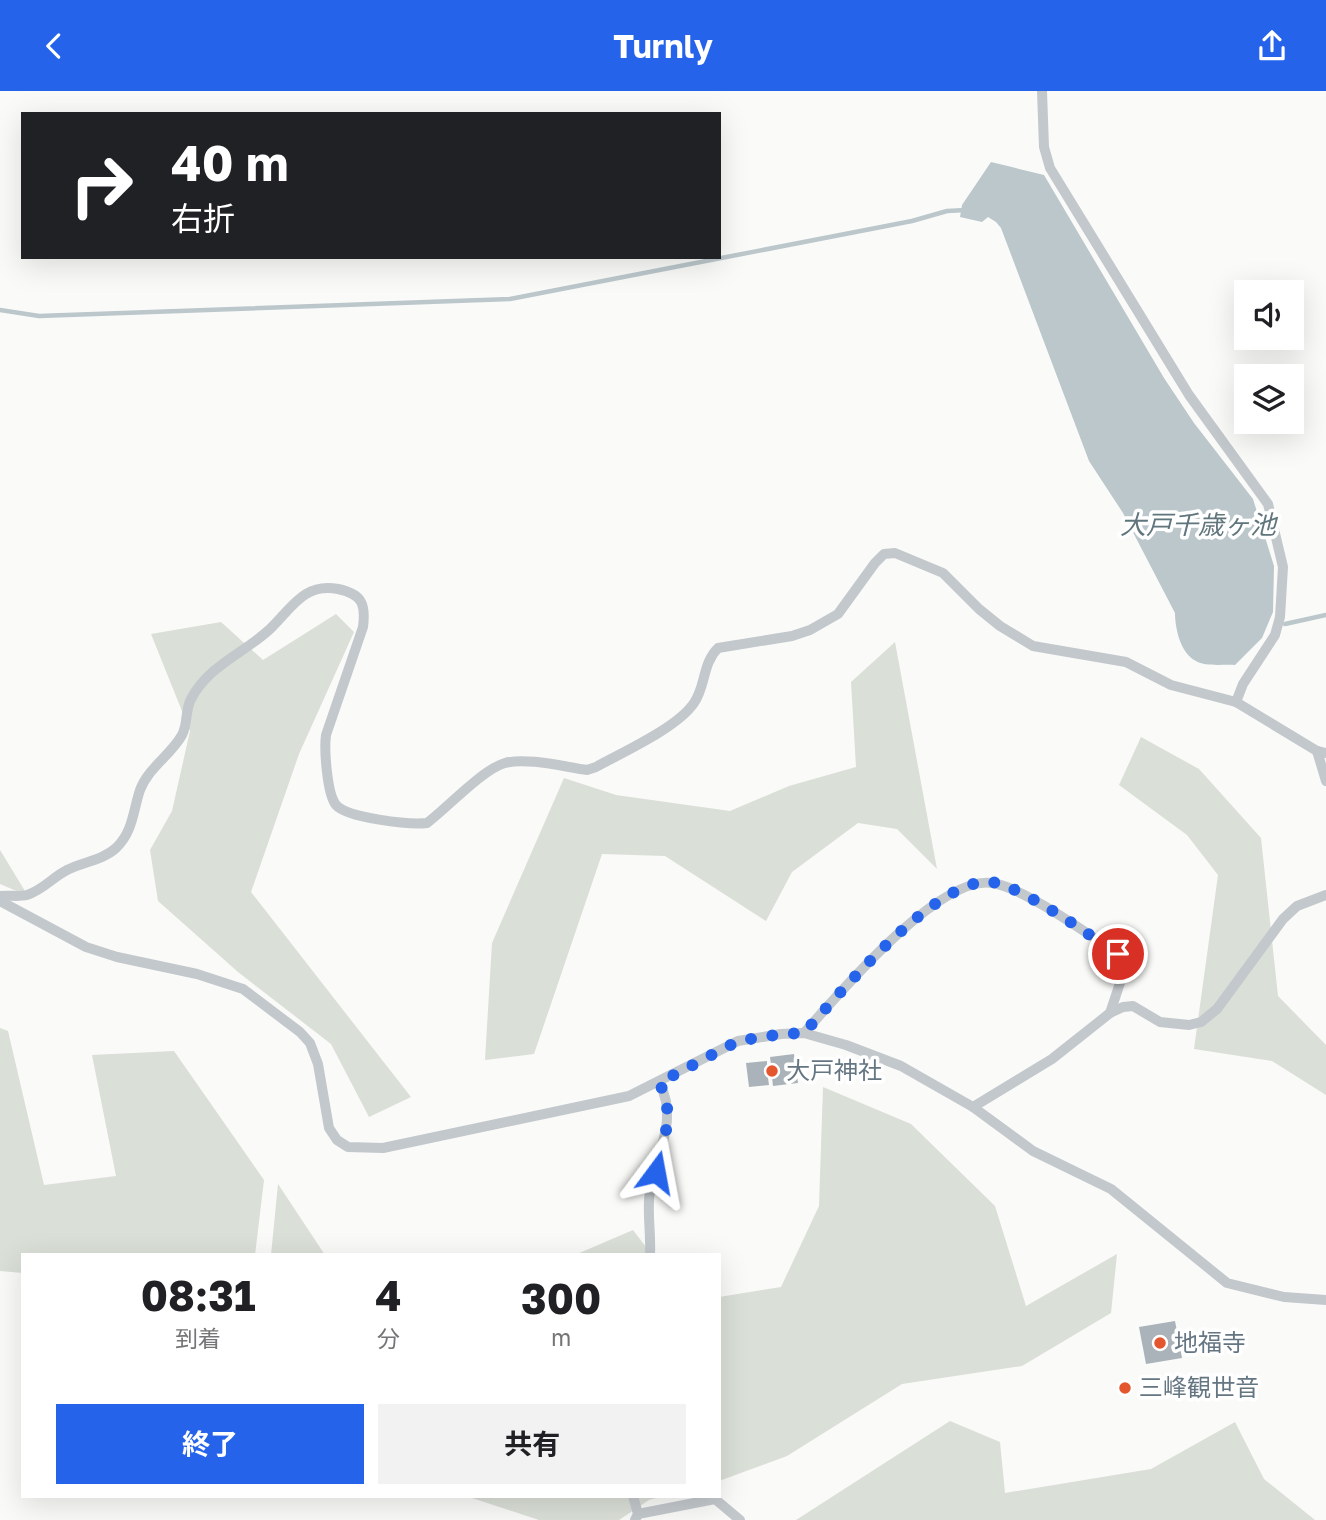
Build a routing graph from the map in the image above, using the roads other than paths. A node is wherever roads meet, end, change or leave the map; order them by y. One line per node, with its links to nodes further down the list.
1 (1042, 91): 2 (street)
2 (1236, 702): 3 (street); 6 (street)
3 (1323, 749): 4 (street)
4 (1326, 781)
5 (1326, 895): 8 (street)
6 (0, 896)
7 (0, 901): 10 (street)
8 (1110, 1013): 9 (street); 11 (street)
9 (804, 1033): 10 (street); 11 (street)
10 (659, 1083): 12 (street)
11 (973, 1107): 13 (street)
12 (650, 1253)
13 (1326, 1300)
14 (634, 1498): 15 (street)
15 (636, 1517): 16 (street)
16 (740, 1520)

